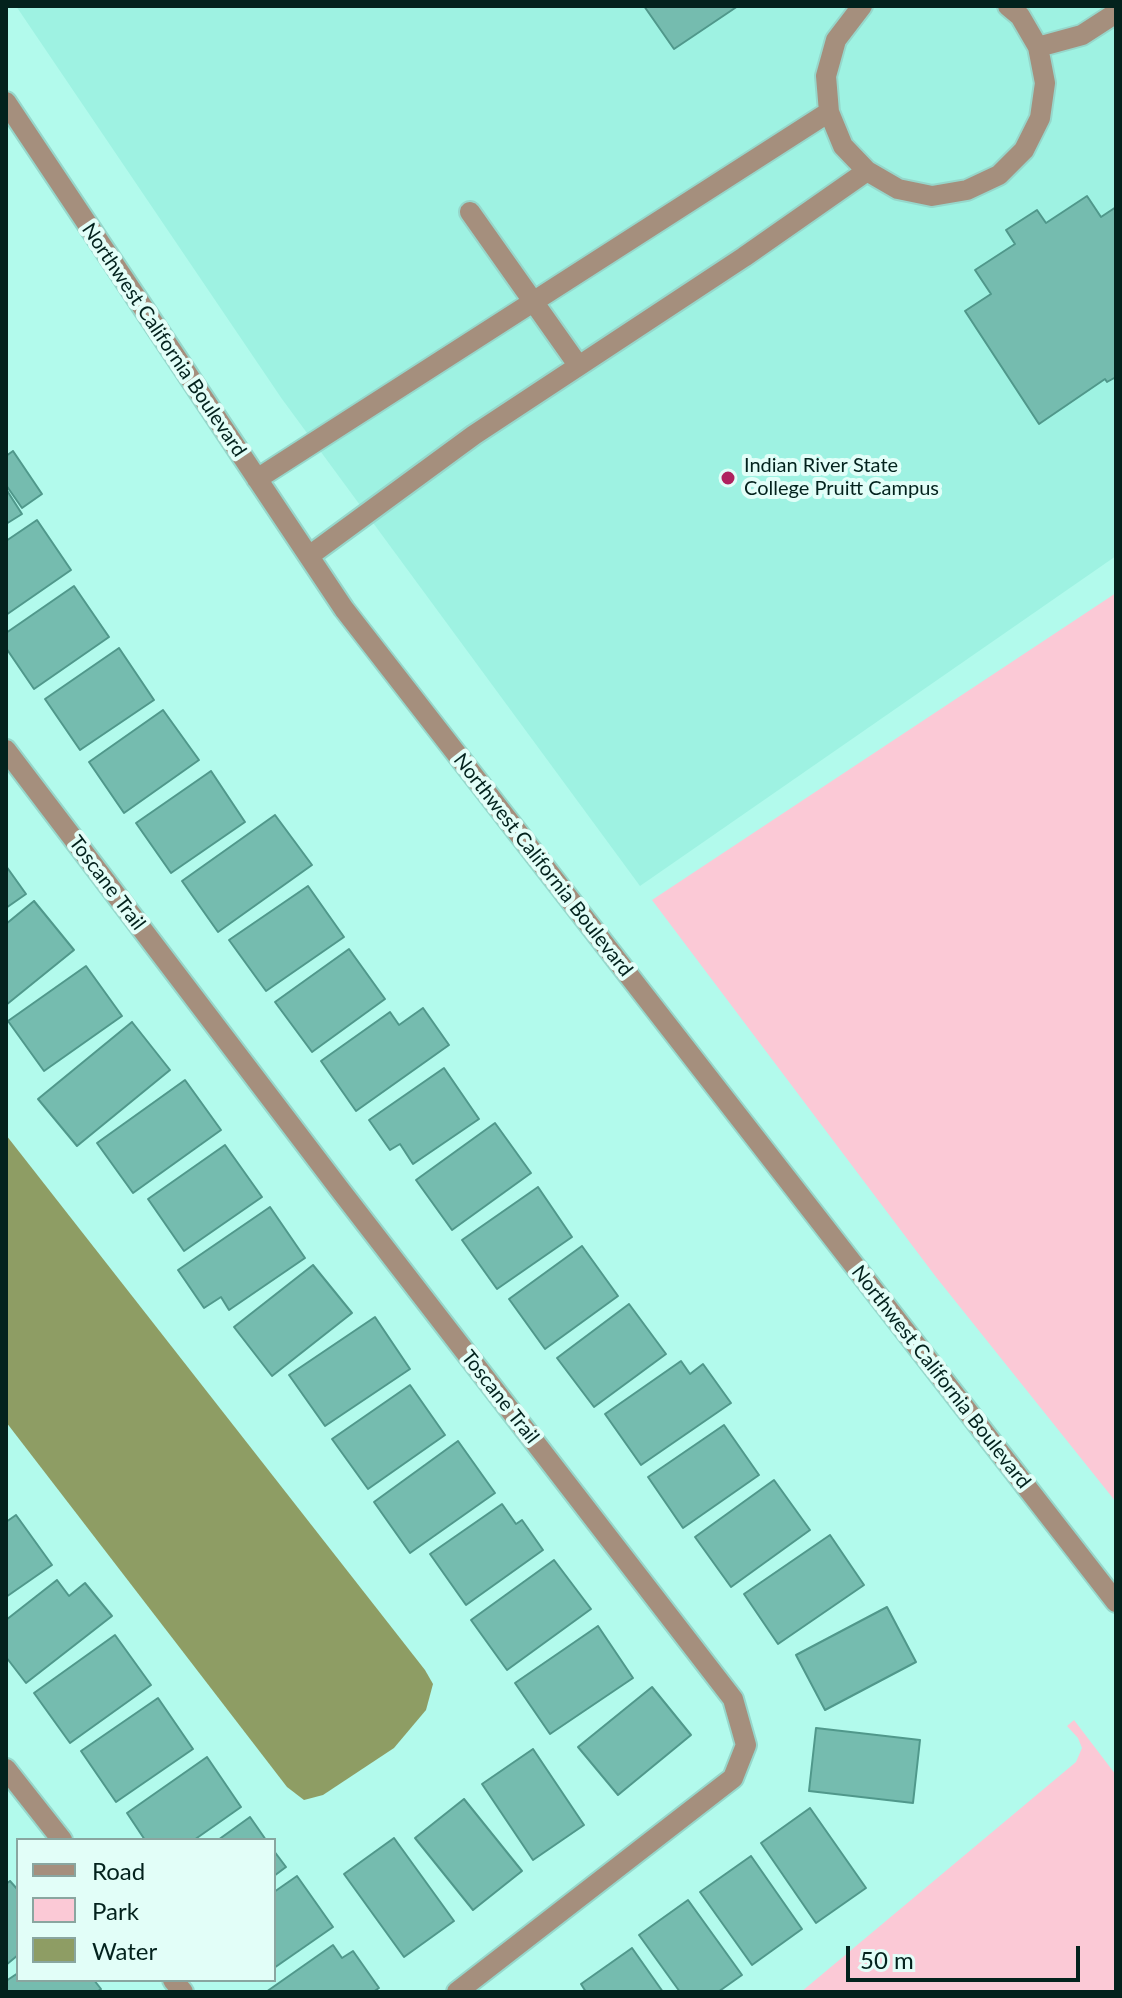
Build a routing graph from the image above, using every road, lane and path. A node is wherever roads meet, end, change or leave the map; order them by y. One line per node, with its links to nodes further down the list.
1 (862, 6): 6 (street)
2 (1008, 6): 4 (street)
3 (1116, 13): 4 (street)
4 (1038, 47): 7 (street)
5 (6, 102): 11 (street, Northwest California Boulevard)
6 (829, 112): 7 (street); 9 (street)
7 (867, 171): 10 (street)
8 (470, 212): 9 (street)
9 (534, 301): 10 (street); 11 (street)
10 (578, 365): 12 (street)
11 (257, 479): 12 (street, Northwest California Boulevard)
12 (309, 556): 14 (street, Northwest California Boulevard)
13 (6, 750): 17 (street, Toscane Trail)
14 (1116, 1602)
15 (6, 1769): 16 (street)
16 (60, 1838)
17 (457, 1992)

